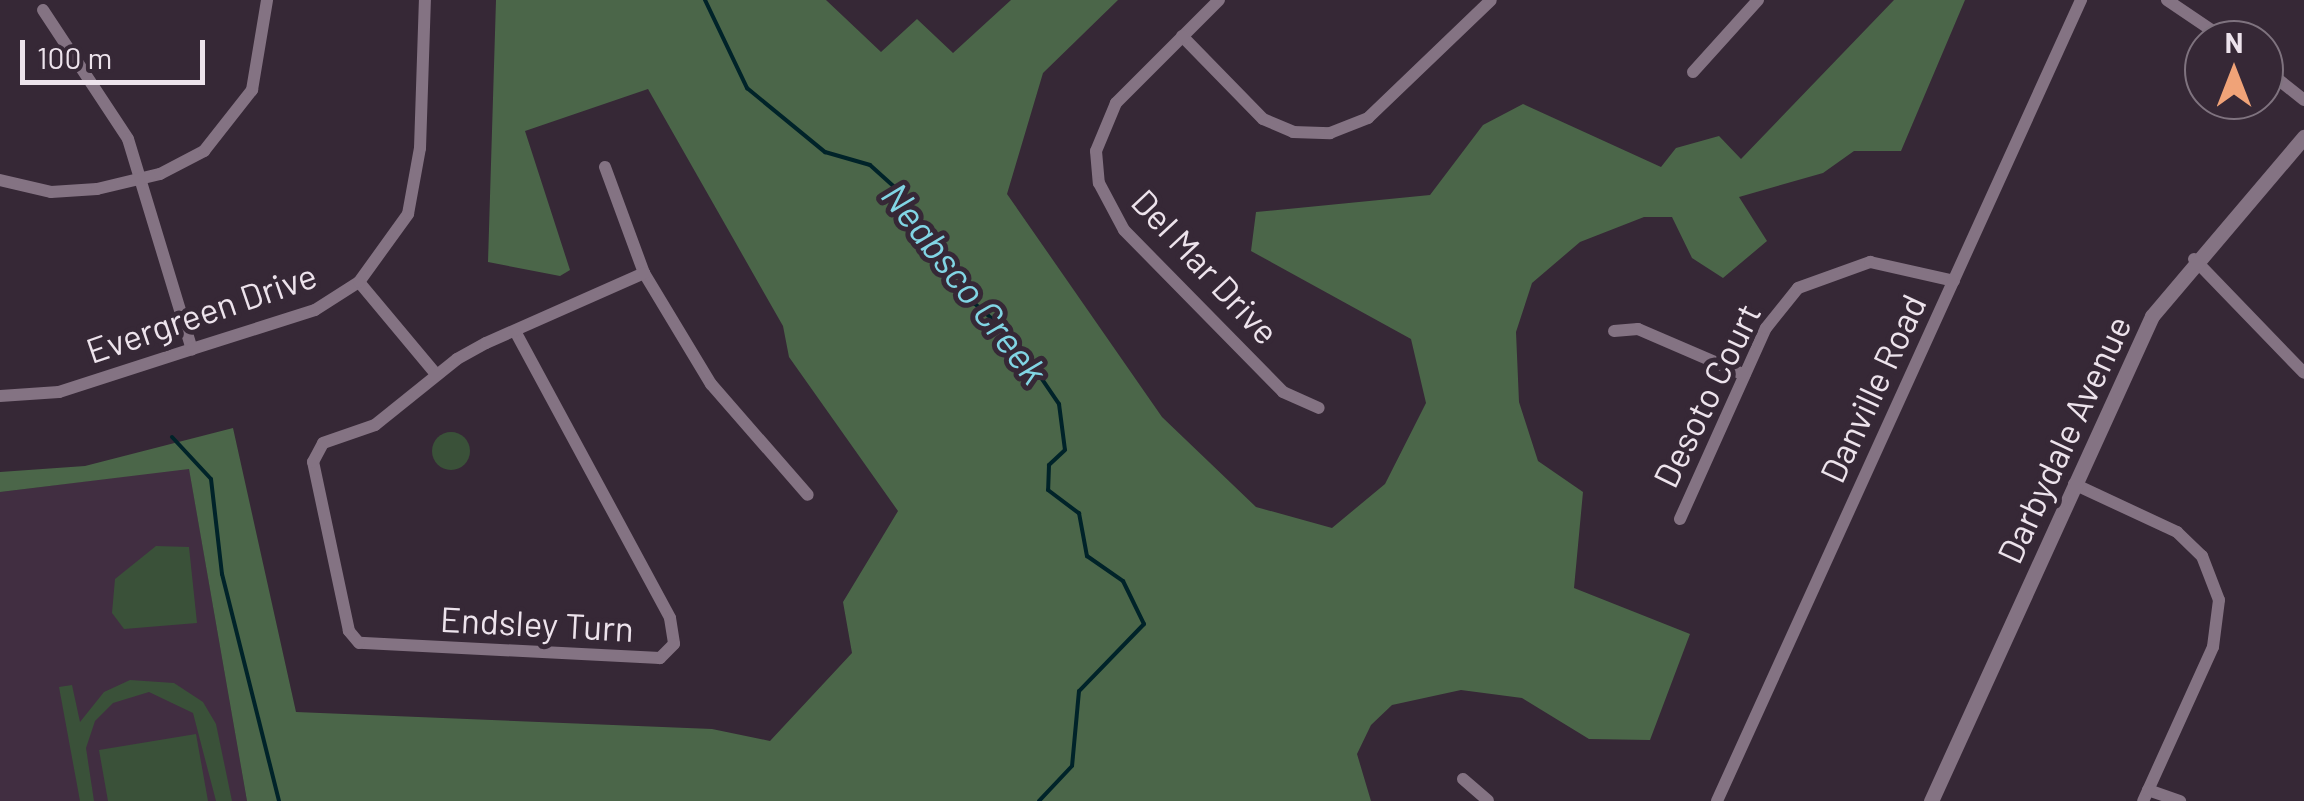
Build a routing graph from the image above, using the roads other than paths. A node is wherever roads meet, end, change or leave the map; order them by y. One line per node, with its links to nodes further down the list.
1 (267, 0): 16 (street)
2 (425, 0): 21 (street, Evergreen Drive)
3 (1219, 0): 10 (street, Del Mar Drive)
4 (1491, 0): 10 (street)
5 (1758, 0): 11 (street)
6 (2080, 0): 20 (street, Danville Road)
7 (2167, 0): 9 (street)
8 (43, 10): 16 (street)
9 (2196, 20)
10 (1182, 36): 29 (street, Del Mar Drive)
11 (1693, 72)
12 (2284, 84): 13 (street)
13 (2304, 100)
14 (2304, 136): 18 (street, Darbydale Avenue)
15 (606, 168): 19 (street)
16 (142, 179): 17 (street); 24 (street)
17 (0, 180)
18 (2194, 259): 25 (street); 30 (street, Darbydale Avenue)
19 (644, 273): 22 (street); 31 (street)
20 (1954, 281): 27 (street, Desoto Court); 36 (street, Danville Road)
21 (360, 282): 24 (street, Evergreen Drive); 26 (street)
22 (515, 331): 26 (street); 26 (street, Endsley Turn)
23 (1614, 331): 27 (street)
24 (192, 349): 28 (street, Evergreen Drive)
25 (2304, 373)
26 (436, 374)
27 (1745, 375): 32 (street, Desoto Court)
28 (0, 396)
29 (1319, 408)
30 (2074, 484): 34 (street); 37 (street, Darbydale Avenue)
31 (808, 495)
32 (1680, 519)
33 (1463, 779): 35 (street)
34 (2146, 795): 38 (street)
35 (1488, 801)
36 (1717, 801)
37 (1930, 801)
38 (2180, 801)

